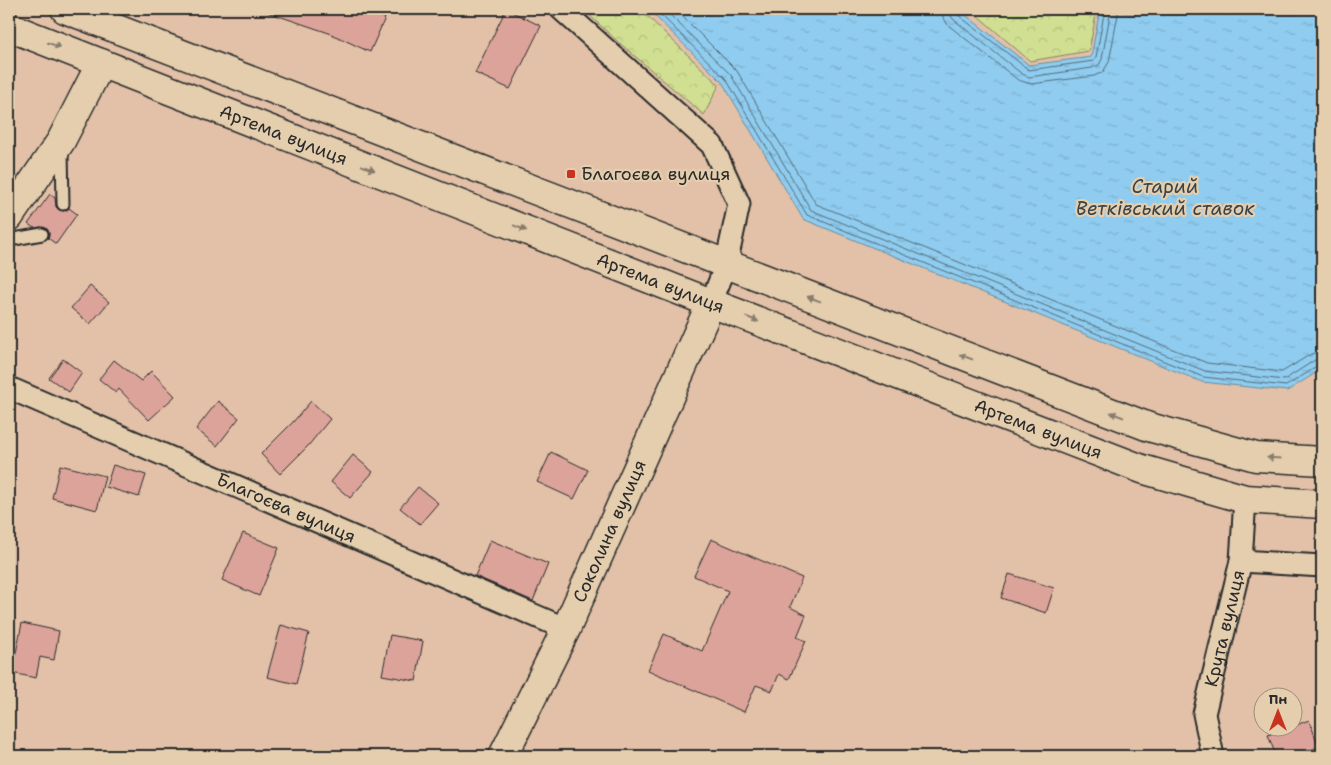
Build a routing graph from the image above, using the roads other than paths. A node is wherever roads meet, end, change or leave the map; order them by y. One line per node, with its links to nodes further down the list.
1 (65, 9): 10 (main road)
2 (561, 9): 10 (street)
3 (9, 27): 4 (main road, Артема вулиця, one-way to 4)
4 (100, 63): 5 (main road); 11 (main road, Артема вулиця, one-way to 11)
5 (61, 142): 6 (lane); 7 (main road)
6 (64, 204)
7 (9, 218)
8 (42, 234): 9 (lane)
9 (9, 240)
10 (726, 265): 11 (street); 13 (main road, one-way to 10)
11 (711, 303): 14 (main road, Артема вулиця, one-way to 14); 18 (main road, Соколина вулиця)
12 (9, 388): 18 (street, Благоєва вулиця)
13 (1322, 461)
14 (1246, 499): 15 (main road, Артема вулиця); 16 (street, Крута вулиця)
15 (1322, 504)
16 (1241, 561): 17 (street); 20 (street, Крута вулиця)
17 (1322, 566)
18 (566, 628): 19 (main road, Соколина вулиця)
19 (503, 756)
20 (1213, 756)

